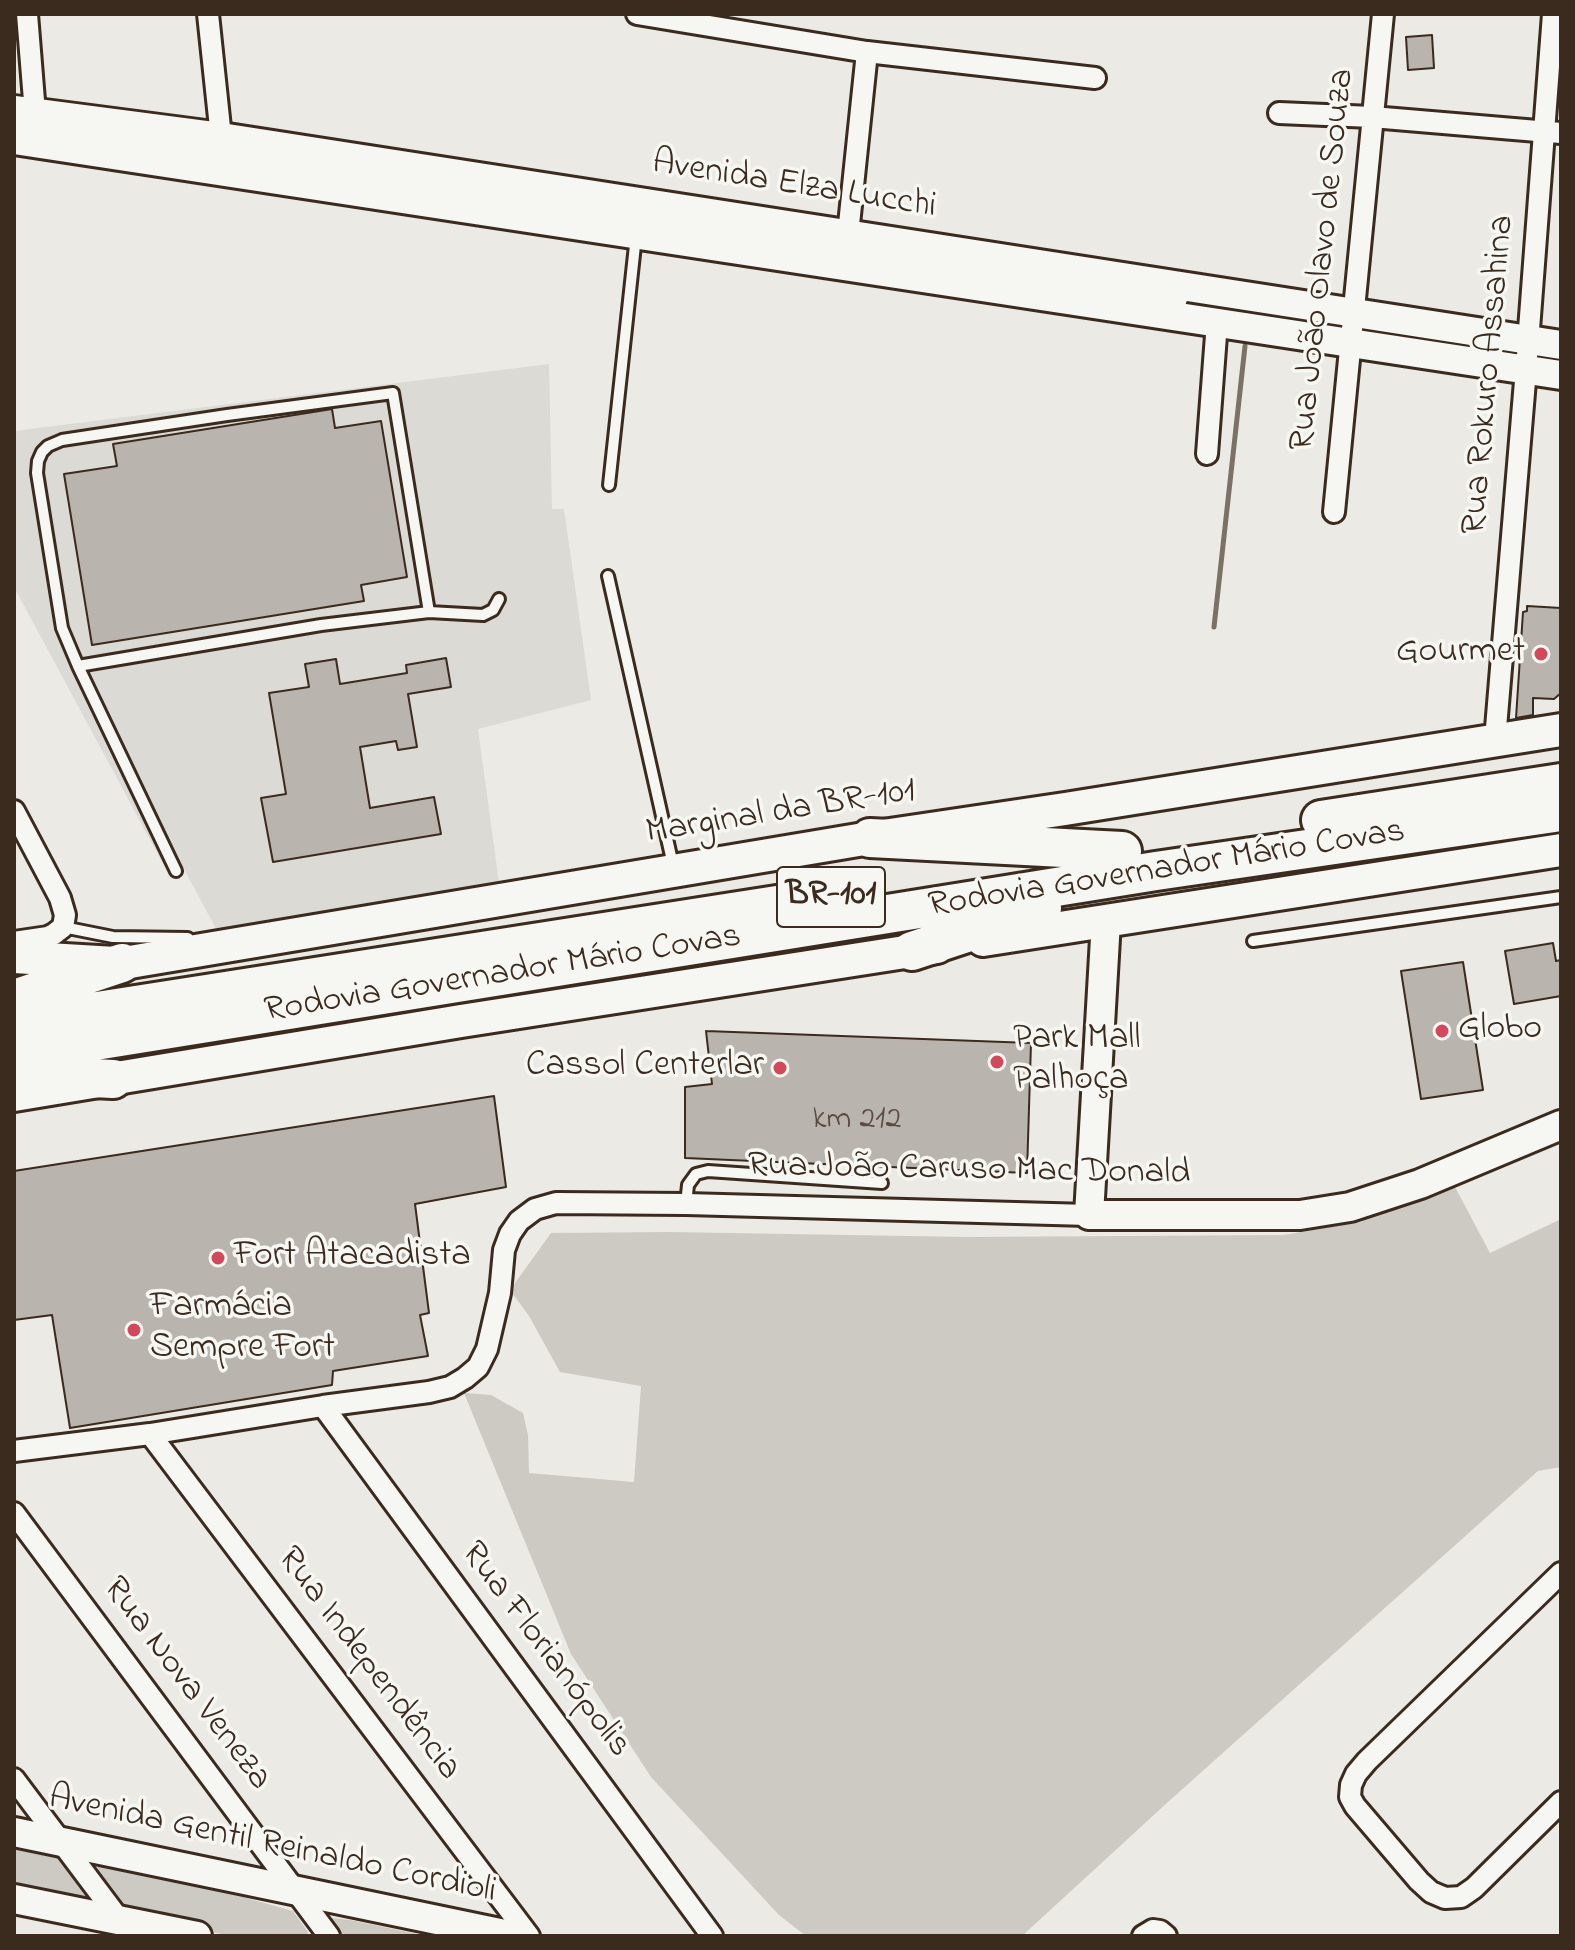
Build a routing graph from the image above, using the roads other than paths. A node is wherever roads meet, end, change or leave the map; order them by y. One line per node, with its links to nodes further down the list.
1 (27, 14): 9 (street)
2 (208, 14): 12 (street)
3 (637, 14): 6 (street)
4 (1383, 14): 10 (street, Rua João Olavo de Souza)
5 (1553, 14): 11 (street, Rua Rokuro Assahina)
6 (867, 52): 7 (street); 16 (street)
7 (1095, 78)
8 (1279, 113): 10 (street)
9 (21, 116): 12 (main road, Avenida Elza Lucchi); 14 (street)
10 (1372, 117): 11 (street); 18 (street, Rua João Olavo de Souza)
11 (1553, 132): 20 (street, Rua Rokuro Assahina)
12 (221, 137): 14 (main road, Avenida Elza Lucchi)
13 (14, 140): 14 (main road, Avenida Elza Lucchi)
14 (454, 190): 15 (main road, Avenida Elza Lucchi); 16 (main road, Avenida Elza Lucchi); 18 (street)
15 (636, 234): 17 (main road, Avenida Elza Lucchi); 24 (lane)
16 (848, 234): 18 (main road, Avenida Elza Lucchi)
17 (1217, 322): 18 (main road, Avenida Elza Lucchi); 23 (street)
18 (1352, 327): 20 (main road, Avenida Elza Lucchi); 25 (street, Rua João Olavo de Souza)
19 (1561, 345): 20 (main road, Avenida Elza Lucchi)
20 (1528, 354): 21 (street); 22 (main road, Avenida Elza Lucchi); 31 (street, Rua Rokuro Assahina)
21 (1561, 359)
22 (1561, 375)
23 (1207, 454)
24 (609, 485)
25 (1334, 512)
26 (608, 576): 39 (lane)
27 (499, 599): 28 (lane)
28 (429, 612): 29 (lane); 29 (lane)
29 (78, 666): 38 (lane)
30 (1561, 730): 31 (main road, Marginal da BR-101)
31 (1495, 740): 35 (main road, Marginal da BR-101)
32 (1561, 783): 37 (highway, Rodovia Governador Mário Covas / BR-101)
33 (14, 811): 43 (street)
34 (1561, 812): 40 (highway, Rodovia Governador Mário Covas / BR-101)
35 (870, 838): 37 (highway); 39 (main road, Marginal da BR-101)
36 (1561, 850): 42 (main road)
37 (1122, 851): 52 (highway, Rodovia Governador Mário Covas / BR-101)
38 (176, 871)
39 (674, 871): 49 (main road, Marginal da BR-101)
40 (1156, 871): 47 (highway); 53 (highway, Rodovia Governador Mário Covas / BR-101)
41 (1561, 897): 45 (lane)
42 (1106, 921): 47 (main road); 60 (main road)
43 (63, 927): 44 (lane); 46 (street)
44 (198, 937)
45 (1253, 941)
46 (14, 942)
47 (912, 951): 55 (main road)
48 (14, 957): 49 (main road)
49 (122, 963): 50 (main road, Marginal da BR-101); 51 (highway)
50 (14, 982)
51 (14, 999)
52 (14, 1024)
53 (14, 1054)
54 (14, 1074): 55 (highway)
55 (113, 1079): 56 (main road)
56 (14, 1095)
57 (1561, 1125): 60 (main road, Rua João Caruso Mac Donald)
58 (882, 1183): 59 (lane)
59 (686, 1204): 60 (street, Rua João Caruso Mac Donald); 61 (street, Rua João Caruso Mac Donald)
60 (1089, 1215)
61 (323, 1406): 62 (street); 77 (street, Rua Florianópolis)
62 (150, 1434): 63 (street); 76 (street, Rua Independência)
63 (14, 1451)
64 (14, 1513): 70 (street, Rua Nova Veneza)
65 (1561, 1573): 67 (street)
66 (14, 1779): 69 (street)
67 (1561, 1802)
68 (14, 1832): 69 (main road, Avenida Gentil Reinaldo Cordioli)
69 (61, 1841): 70 (main road, Avenida Gentil Reinaldo Cordioli); 72 (street)
70 (296, 1890): 74 (street, Rua Nova Veneza); 75 (main road, Avenida Gentil Reinaldo Cordioli)
71 (14, 1899): 72 (main road)
72 (126, 1928): 73 (main road)
73 (197, 1936)
74 (329, 1936)
75 (514, 1936)
76 (529, 1936)
77 (712, 1936)
78 (1143, 1936): 79 (street)
79 (1166, 1936)

